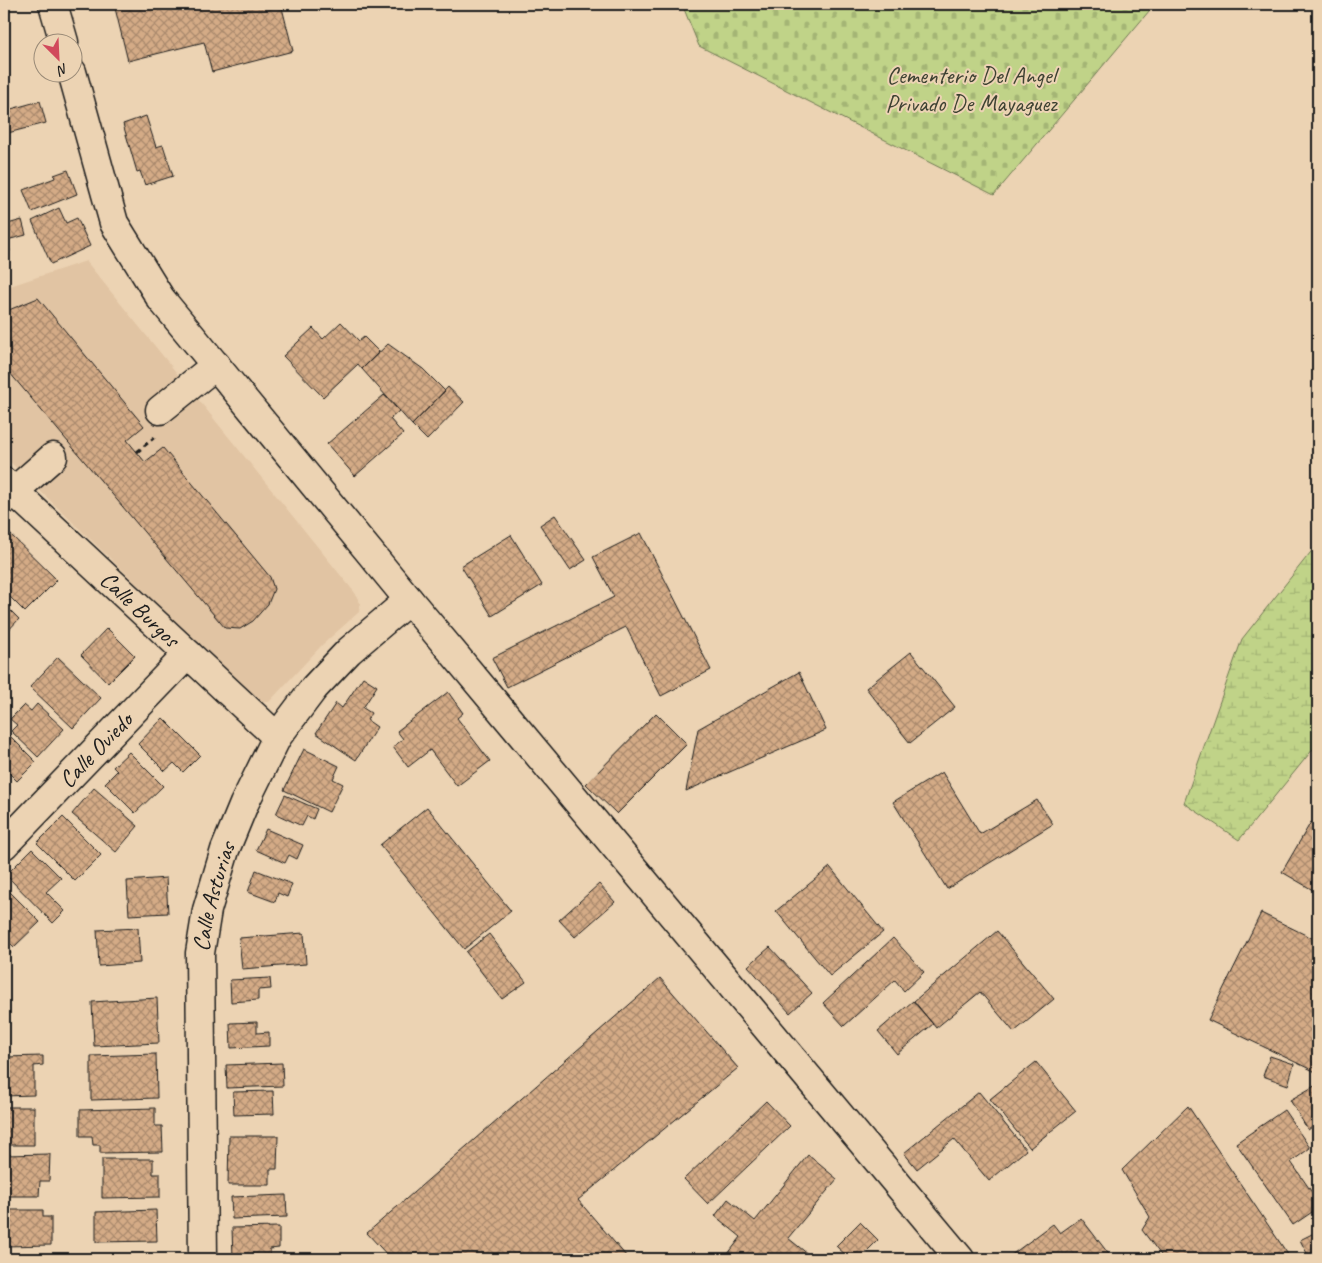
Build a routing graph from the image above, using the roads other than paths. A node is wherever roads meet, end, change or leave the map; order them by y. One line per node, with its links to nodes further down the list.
1 (53, 4): 2 (main road)
2 (61, 32)
3 (75, 82): 4 (main road)
4 (216, 365): 5 (main road); 8 (main road)
5 (160, 410)
6 (53, 457): 7 (main road)
7 (7, 491): 9 (main road, Calle Burgos)
8 (409, 600): 10 (main road, Calle Asturias); 13 (main road)
9 (188, 654): 10 (main road, Calle Burgos); 11 (main road, Calle Oviedo)
10 (277, 737): 12 (main road, Calle Asturias)
11 (4, 845)
12 (203, 1259)
13 (960, 1259)

